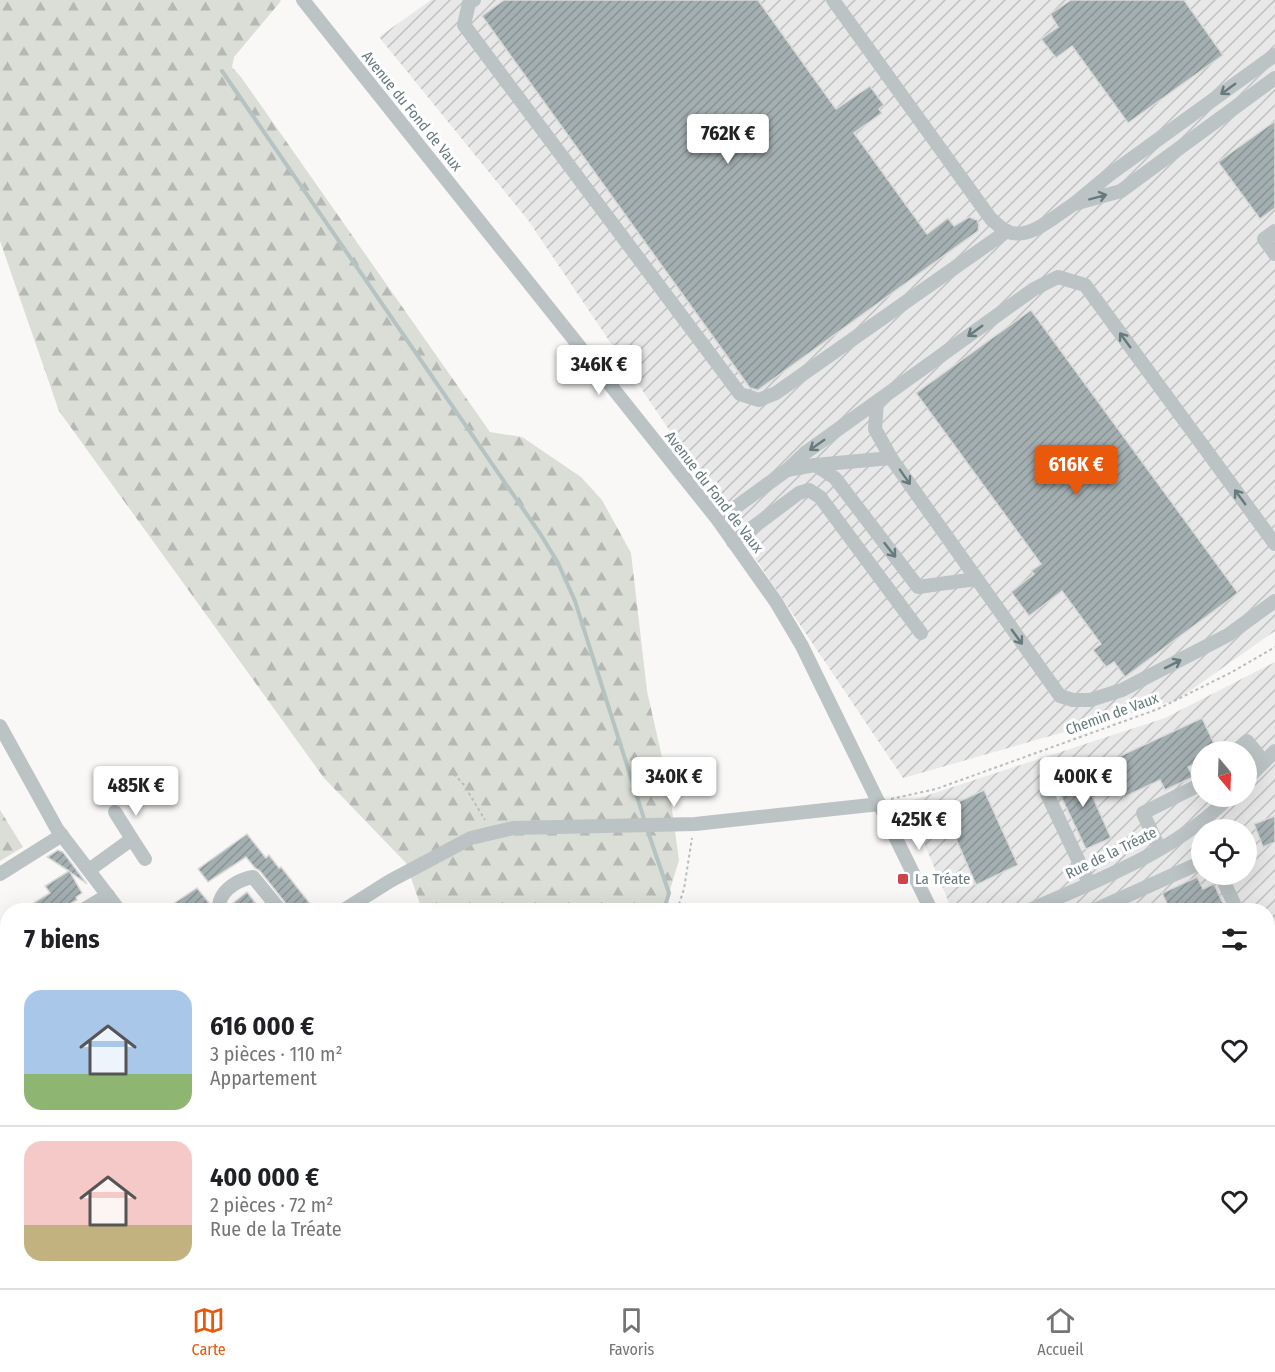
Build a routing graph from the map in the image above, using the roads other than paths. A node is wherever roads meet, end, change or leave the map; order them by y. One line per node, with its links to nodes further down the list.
1 (303, 0): 14 (street, Avenue du Fond de Vaux)
2 (474, 0): 7 (street)
3 (833, 0): 7 (street)
4 (1275, 55): 6 (street, one-way to 6)
5 (1275, 78): 6 (street, one-way to 5)
6 (1074, 204): 7 (street)
7 (1006, 231)
8 (1275, 231): 9 (street)
9 (1275, 254)
10 (877, 402): 11 (street); 13 (street, one-way to 13); 16 (street, one-way to 10)
11 (891, 458): 12 (street); 17 (street, one-way to 17)
12 (815, 465): 13 (street); 17 (street, one-way to 17)
13 (787, 470): 14 (street)
14 (718, 520): 15 (street, Avenue du Fond de Vaux)
15 (733, 542): 19 (street); 27 (street, Avenue du Fond de Vaux)
16 (1275, 544)
17 (976, 579): 18 (street, one-way to 18)
18 (1275, 601)
19 (921, 633)
20 (0, 726): 32 (street)
21 (1275, 751): 23 (street)
22 (1257, 753): 23 (street)
23 (1264, 762): 24 (street)
24 (1257, 769)
25 (1191, 789): 34 (street)
26 (1047, 794): 39 (street)
27 (880, 804): 46 (street); 47 (street, Avenue du Fond de Vaux)
28 (1220, 807): 30 (street, Rue de la Tréate)
29 (115, 812): 33 (street)
30 (1210, 819)
31 (1191, 834): 34 (street, Rue de la Tréate)
32 (62, 835): 37 (street); 38 (street)
33 (132, 839): 35 (street); 37 (street)
34 (1159, 848): 39 (street, Rue de la Tréate)
35 (146, 859)
36 (1191, 867): 49 (street)
37 (89, 870): 41 (street)
38 (0, 874)
39 (1089, 883): 48 (street, Rue de la Tréate)
40 (1225, 885): 50 (street)
41 (108, 895): 42 (street); 43 (street)
42 (95, 903)
43 (114, 903)
44 (219, 903): 45 (street)
45 (274, 903)
46 (355, 903)
47 (928, 903)
48 (1045, 903)
49 (1111, 903)
50 (1234, 903)

